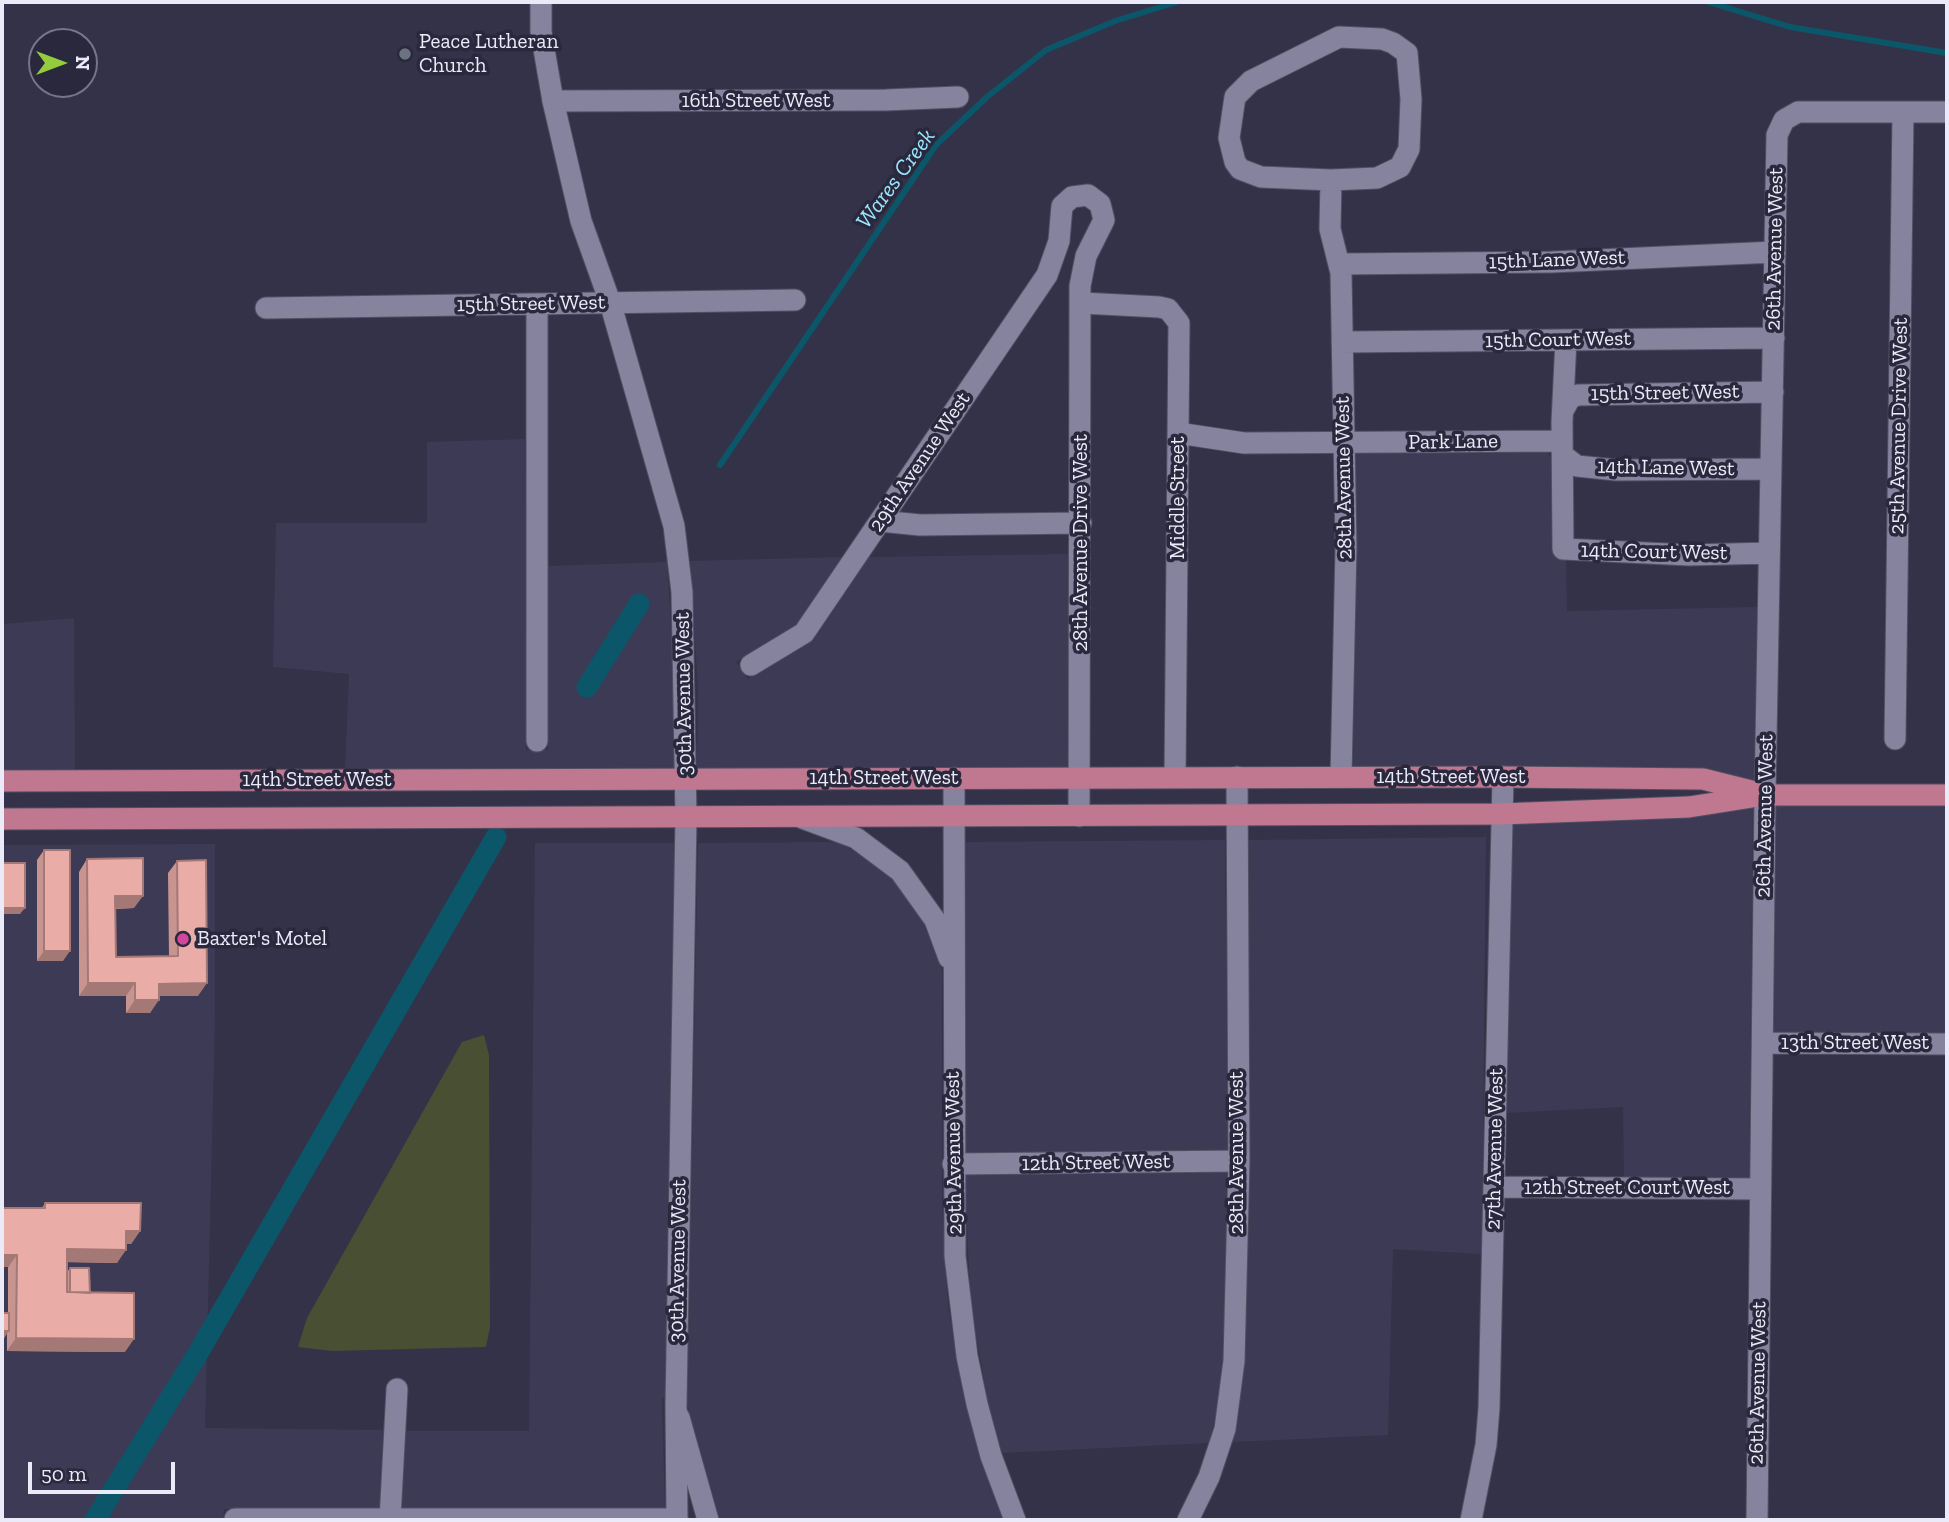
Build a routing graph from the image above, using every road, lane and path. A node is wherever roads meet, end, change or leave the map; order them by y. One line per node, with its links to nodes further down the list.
1 (541, 2): 3 (street, 30th Avenue West)
2 (958, 97): 3 (street, 16th Street West)
3 (553, 102): 12 (street, 30th Avenue West)
4 (1903, 112): 5 (street); 7 (street, 26th Avenue West); 29 (street, 25th Avenue Drive West)
5 (1947, 112)
6 (1331, 180): 6 (street); 9 (street, 28th Avenue West)
7 (1775, 252): 9 (street, 15th Lane West); 16 (street, 26th Avenue West)
8 (1053, 264): 10 (street); 10 (street); 25 (street, 29th Avenue West)
9 (1339, 264): 18 (street, 28th Avenue West)
10 (1081, 271): 13 (street, 28th Avenue Drive West)
11 (795, 300): 12 (street, 15th Street West)
12 (610, 302): 14 (street, 15th Street West); 37 (street, 30th Avenue West)
13 (1082, 303): 21 (street, Middle Street); 26 (street, 28th Avenue Drive West)
14 (537, 305): 15 (street, 15th Street West); 30 (street)
15 (267, 308)
16 (1773, 338): 17 (street, 15th Court West); 19 (street, 26th Avenue West)
17 (1566, 340): 18 (street, 15th Court West); 20 (street)
18 (1342, 342): 22 (street, 28th Avenue West)
19 (1773, 393): 20 (street, 15th Street West); 24 (street, 26th Avenue West)
20 (1564, 409): 23 (street)
21 (1178, 433): 22 (street, Park Lane); 35 (street, Middle Street)
22 (1343, 444): 23 (street, Park Lane); 31 (street, 28th Avenue West)
23 (1563, 448): 24 (street, 14th Lane West); 27 (street, 14th Court West)
24 (1771, 468): 27 (street, 26th Avenue West)
25 (880, 520): 26 (street); 28 (street, 29th Avenue West)
26 (1081, 523): 34 (street, 28th Avenue Drive West)
27 (1769, 553): 39 (street, 26th Avenue West)
28 (751, 665)
29 (1895, 739)
30 (537, 741)
31 (1342, 777): 32 (main road, 14th Street West); 36 (main road, 14th Street West)
32 (1503, 777): 39 (main road, 14th Street West); 41 (street, 27th Avenue West)
33 (954, 778): 34 (main road, 14th Street West); 37 (main road, 14th Street West); 43 (street, 29th Avenue West)
34 (1079, 778): 35 (main road, 14th Street West); 44 (street, 28th Avenue Drive West)
35 (1175, 778): 36 (main road, 14th Street West)
36 (1237, 778): 42 (street, 28th Avenue West)
37 (686, 780): 38 (main road, 14th Street West); 46 (street, 30th Avenue West)
38 (2, 781)
39 (1765, 795): 40 (main road, 14th Street West); 41 (main road, 14th Street West); 49 (street, 26th Avenue West)
40 (1947, 795)
41 (1500, 814): 42 (main road, 14th Street West); 53 (street, 27th Avenue West)
42 (1236, 815): 44 (main road, 14th Street West); 51 (street, 28th Avenue West)
43 (954, 816): 44 (main road, 14th Street West); 45 (main road, 14th Street West); 48 (street, 29th Avenue West)
44 (1079, 816)
45 (797, 817): 46 (main road, 14th Street West); 48 (street)
46 (687, 818): 47 (main road, 14th Street West); 56 (street, 30th Avenue West)
47 (2, 819)
48 (953, 969): 52 (street, 29th Avenue West)
49 (1763, 1043): 50 (street, 13th Street West); 54 (street, 26th Avenue West)
50 (1947, 1044)
51 (1239, 1161): 52 (street, 12th Street West); 62 (street, 28th Avenue West)
52 (953, 1164): 61 (street, 29th Avenue West)
53 (1495, 1187): 54 (street, 12th Street Court West); 63 (street, 27th Avenue West)
54 (1760, 1189): 64 (street, 26th Avenue West)
55 (397, 1389): 58 (street)
56 (676, 1405): 59 (street, 30th Avenue West); 60 (street, 30th Avenue West)
57 (234, 1519): 58 (street)
58 (390, 1519): 59 (street)
59 (677, 1520)
60 (708, 1520)
61 (1016, 1520)
62 (1188, 1520)
63 (1471, 1520)
64 (1757, 1520)

